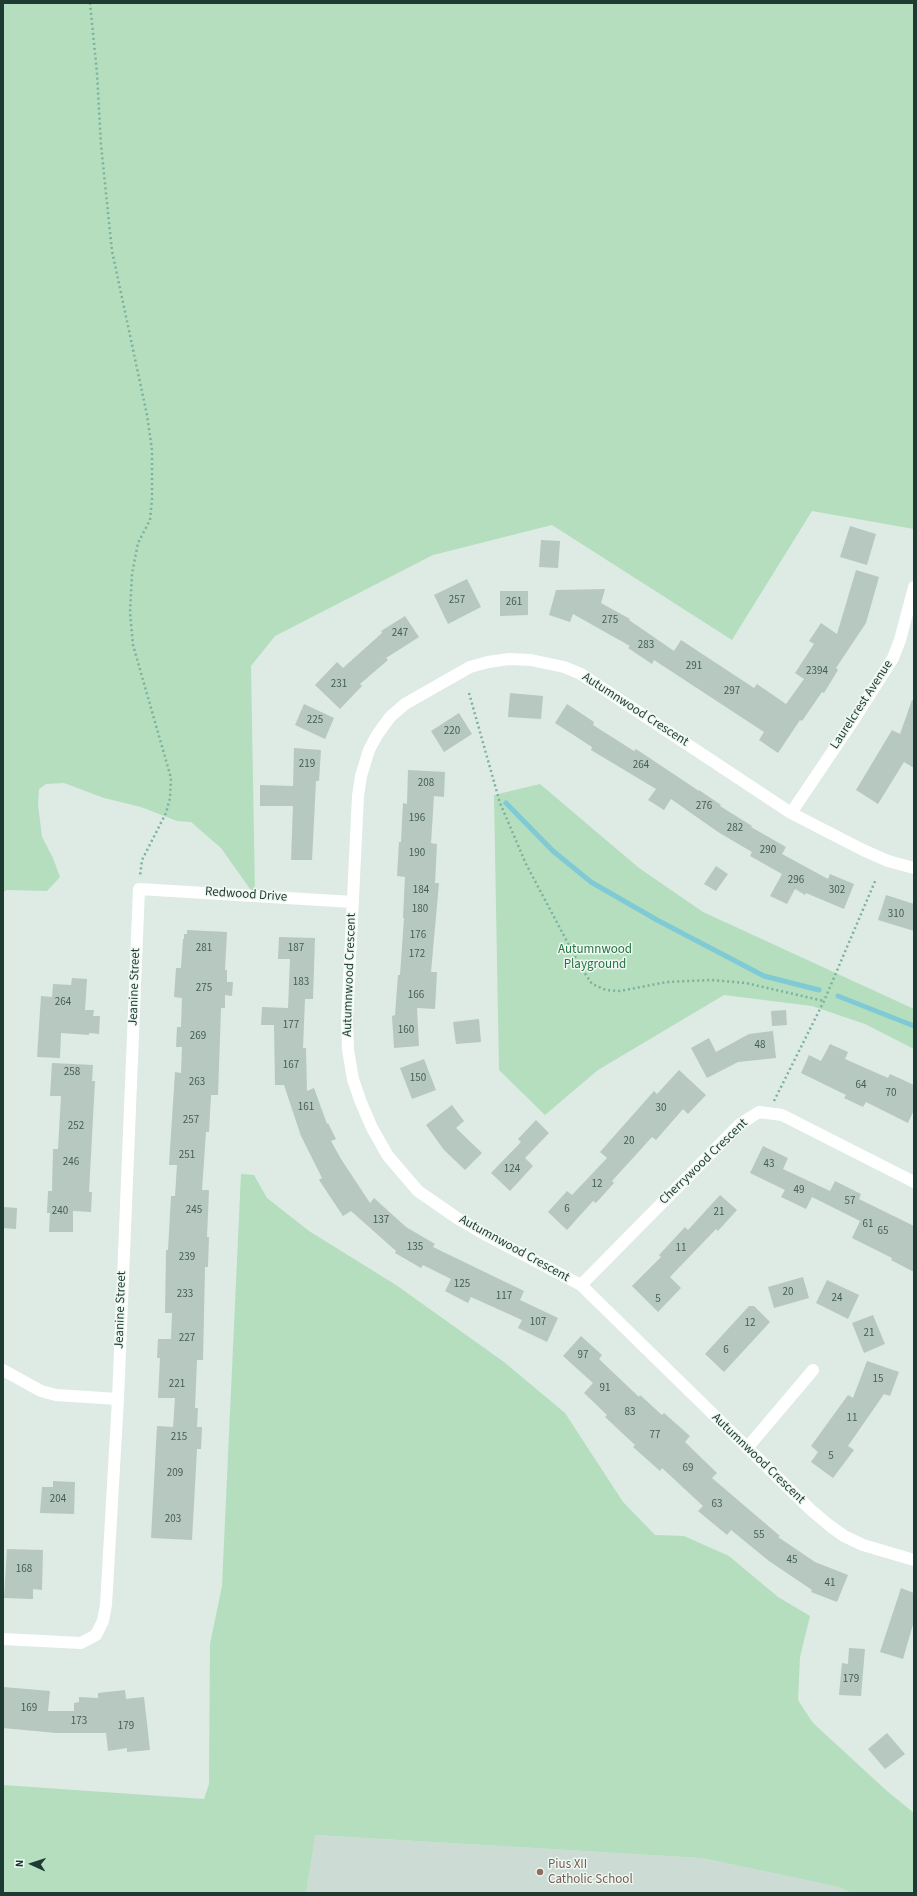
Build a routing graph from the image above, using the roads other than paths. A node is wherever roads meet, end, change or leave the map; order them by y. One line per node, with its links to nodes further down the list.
1 (914, 587): 2 (street, Laurelcrest Avenue)
2 (791, 813): 3 (street, Autumnwood Crescent); 5 (street, Autumnwood Crescent)
3 (914, 868)
4 (139, 889): 5 (street, Redwood Drive); 10 (street, Jeanine Street)
5 (353, 902): 7 (street, Autumnwood Crescent)
6 (914, 1182): 7 (street, Cherrywood Crescent)
7 (581, 1285): 11 (street, Autumnwood Crescent)
8 (3, 1370): 10 (street)
9 (813, 1370): 11 (street)
10 (118, 1399): 13 (street, Jeanine Street)
11 (747, 1448): 12 (street, Autumnwood Crescent)
12 (914, 1560)
13 (3, 1639)

